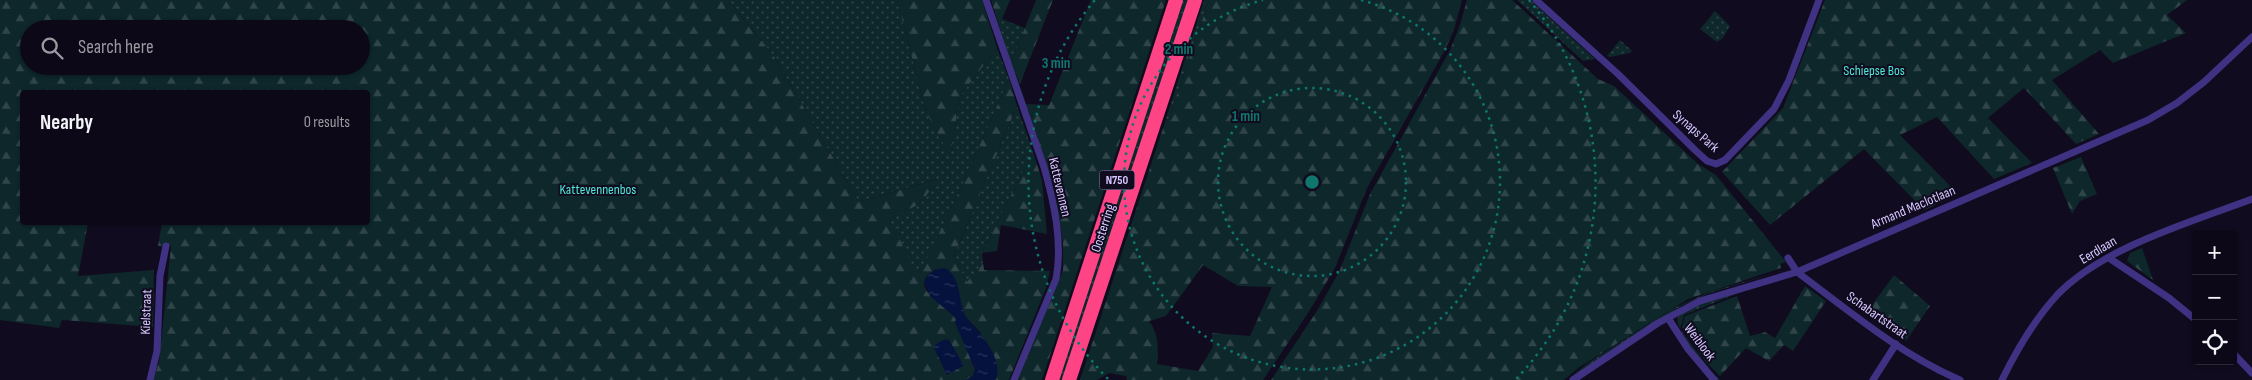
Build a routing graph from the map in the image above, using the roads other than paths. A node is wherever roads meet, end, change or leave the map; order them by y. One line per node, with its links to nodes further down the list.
1 (986, 0): 18 (street, Kattevennen)
2 (1176, 0): 19 (highway, Oosterring / N750)
3 (1195, 0): 20 (highway, Oosterring / N750)
4 (1536, 0): 5 (street, Synaps Park)
5 (1819, 0)
6 (2252, 37): 11 (street, Armand Maclotlaan)
7 (2252, 199): 10 (street, Eerdlaan)
8 (166, 246): 17 (street, Kielstraat)
9 (1788, 258): 11 (street, Schabartstraat)
10 (2109, 258): 12 (street); 25 (street, Eerdlaan)
11 (1796, 272): 13 (street, Armand Maclotlaan); 14 (street, Schabartstraat)
12 (2192, 317)
13 (1668, 318): 21 (street, Armand Maclotlaan); 22 (street, Weiblook)
14 (1896, 344): 23 (street); 24 (street, Schabartstraat)
15 (2237, 357): 16 (street)
16 (2252, 373)
17 (150, 380)
18 (1014, 380)
19 (1052, 380)
20 (1069, 380)
21 (1573, 380)
22 (1714, 380)
23 (1873, 380)
24 (1960, 380)
25 (2002, 380)

